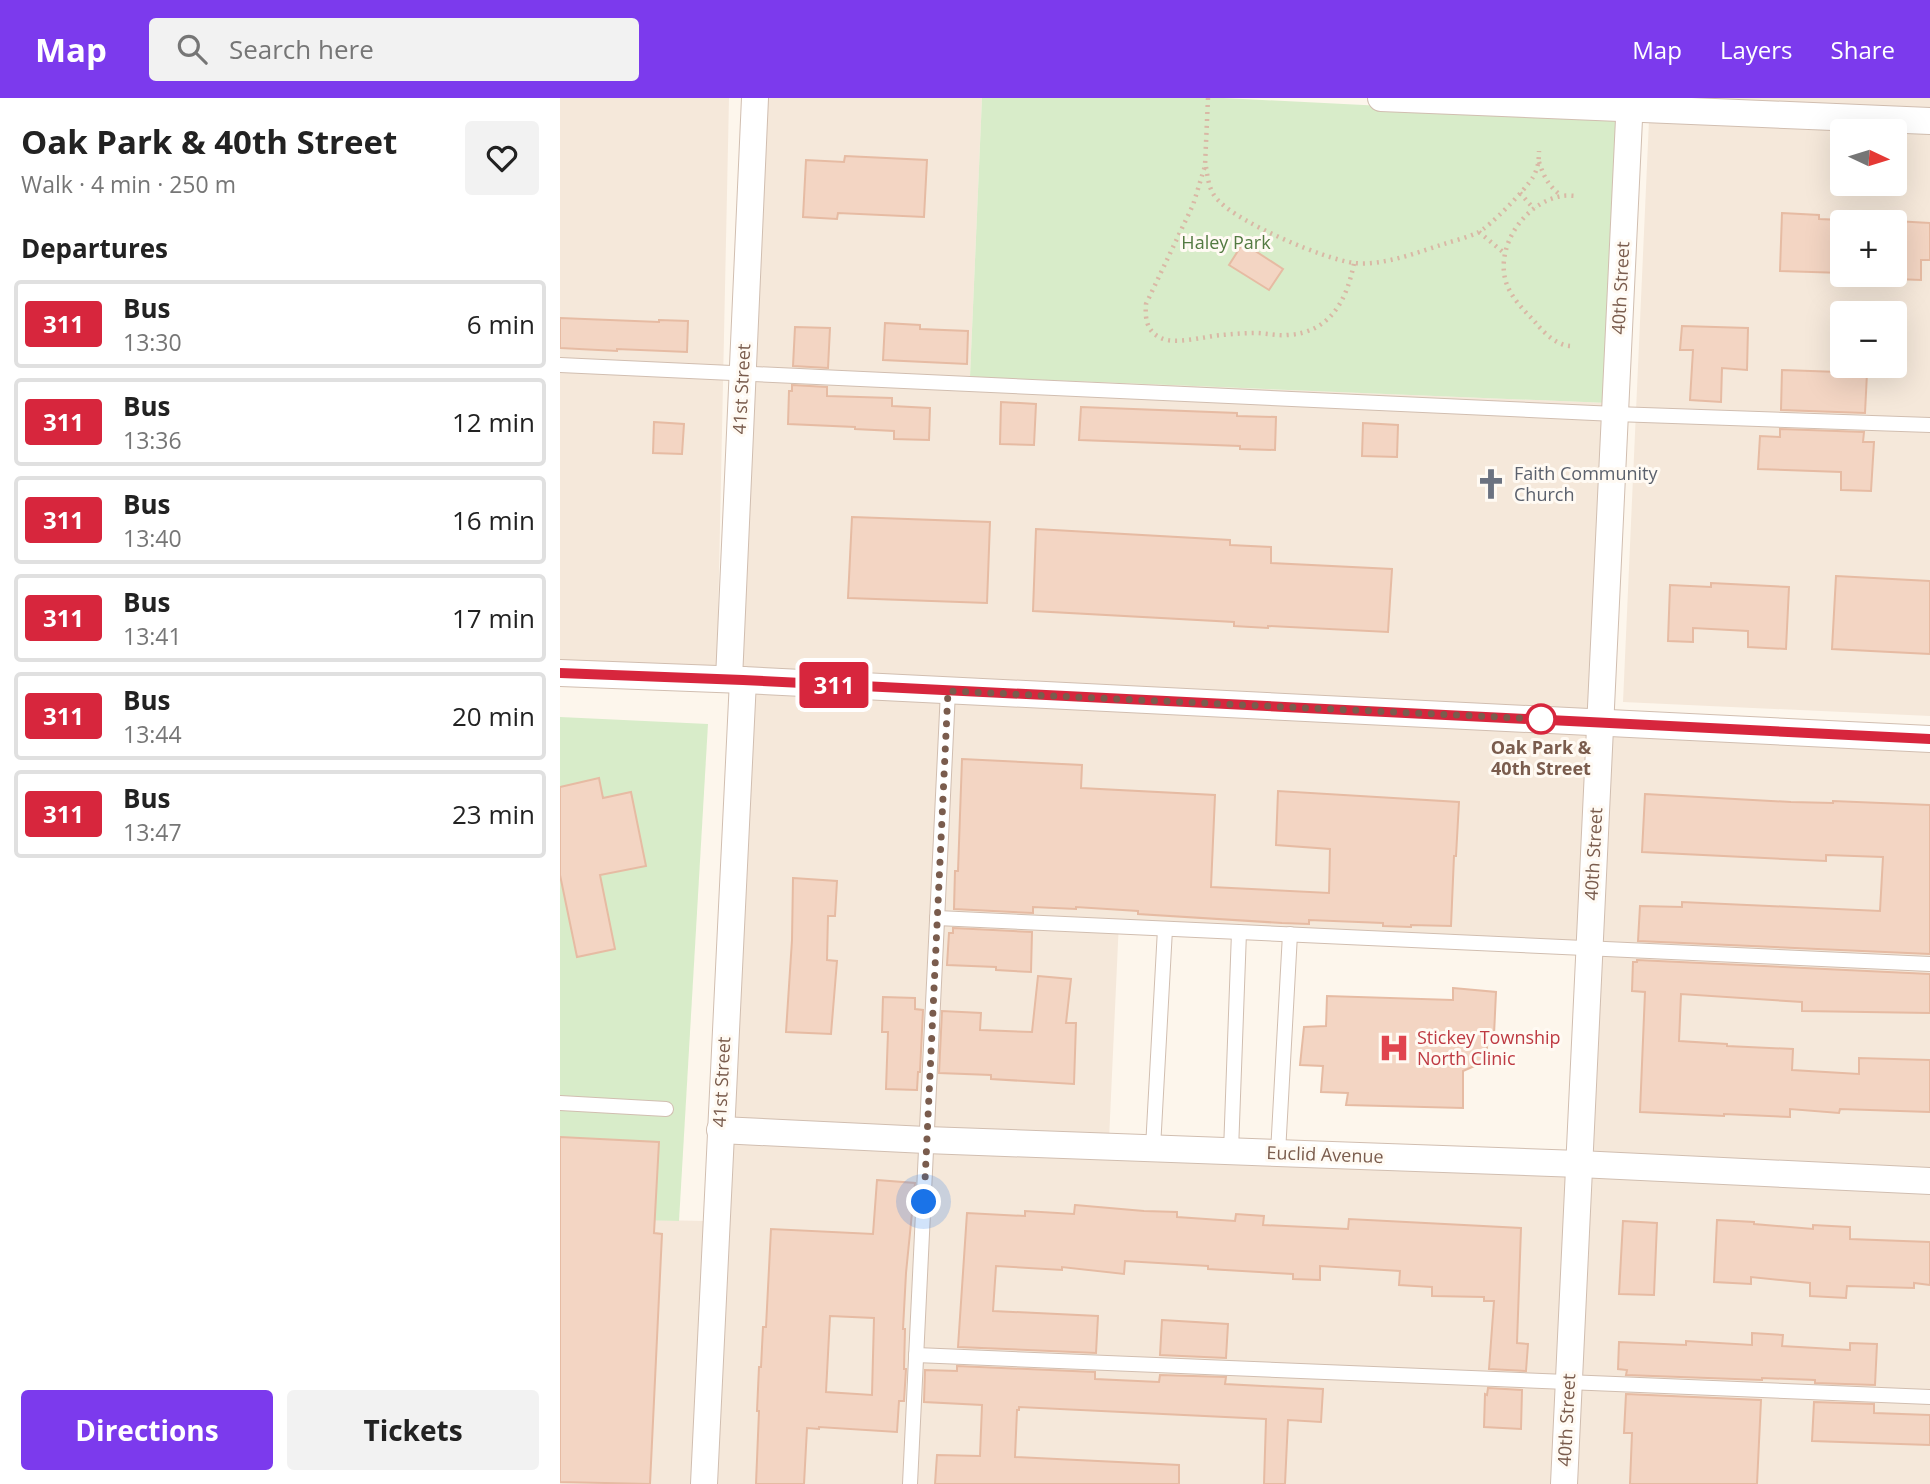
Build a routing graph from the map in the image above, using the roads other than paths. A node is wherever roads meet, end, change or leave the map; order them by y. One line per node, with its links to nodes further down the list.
1 (755, 98): 6 (street, 41st Street)
2 (1381, 98): 3 (street)
3 (1630, 103): 4 (street); 7 (street, 40th Street)
4 (1930, 121)
5 (560, 365): 6 (lane)
6 (743, 372): 7 (lane); 10 (street, 41st Street)
7 (1615, 414): 8 (lane); 12 (street, 40th Street)
8 (1930, 425)
9 (560, 673): 10 (street)
10 (736, 680): 11 (street); 22 (street, 41st Street)
11 (948, 691): 12 (street); 14 (lane)
12 (1600, 722): 13 (street); 18 (street, 40th Street)
13 (1930, 739)
14 (937, 918): 15 (lane); 23 (lane)
15 (1165, 929): 16 (lane); 24 (lane)
16 (1239, 932): 17 (lane); 25 (lane)
17 (1290, 934): 18 (lane); 26 (lane)
18 (1589, 948): 19 (lane); 27 (street, 40th Street)
19 (1930, 964)
20 (560, 1103): 21 (lane)
21 (666, 1109)
22 (720, 1130): 23 (street, Euclid Avenue); 32 (street, 41st Street)
23 (926, 1140): 24 (street, Euclid Avenue); 29 (lane)
24 (1153, 1148): 25 (street, Euclid Avenue)
25 (1231, 1151): 26 (street, Euclid Avenue)
26 (1278, 1153): 27 (street, Euclid Avenue)
27 (1579, 1164): 28 (street, Euclid Avenue); 30 (street, 40th Street)
28 (1930, 1181)
29 (916, 1355): 30 (lane); 33 (lane)
30 (1569, 1382): 31 (lane); 34 (street, 40th Street)
31 (1930, 1397)
32 (704, 1484)
33 (910, 1484)
34 (1564, 1484)

